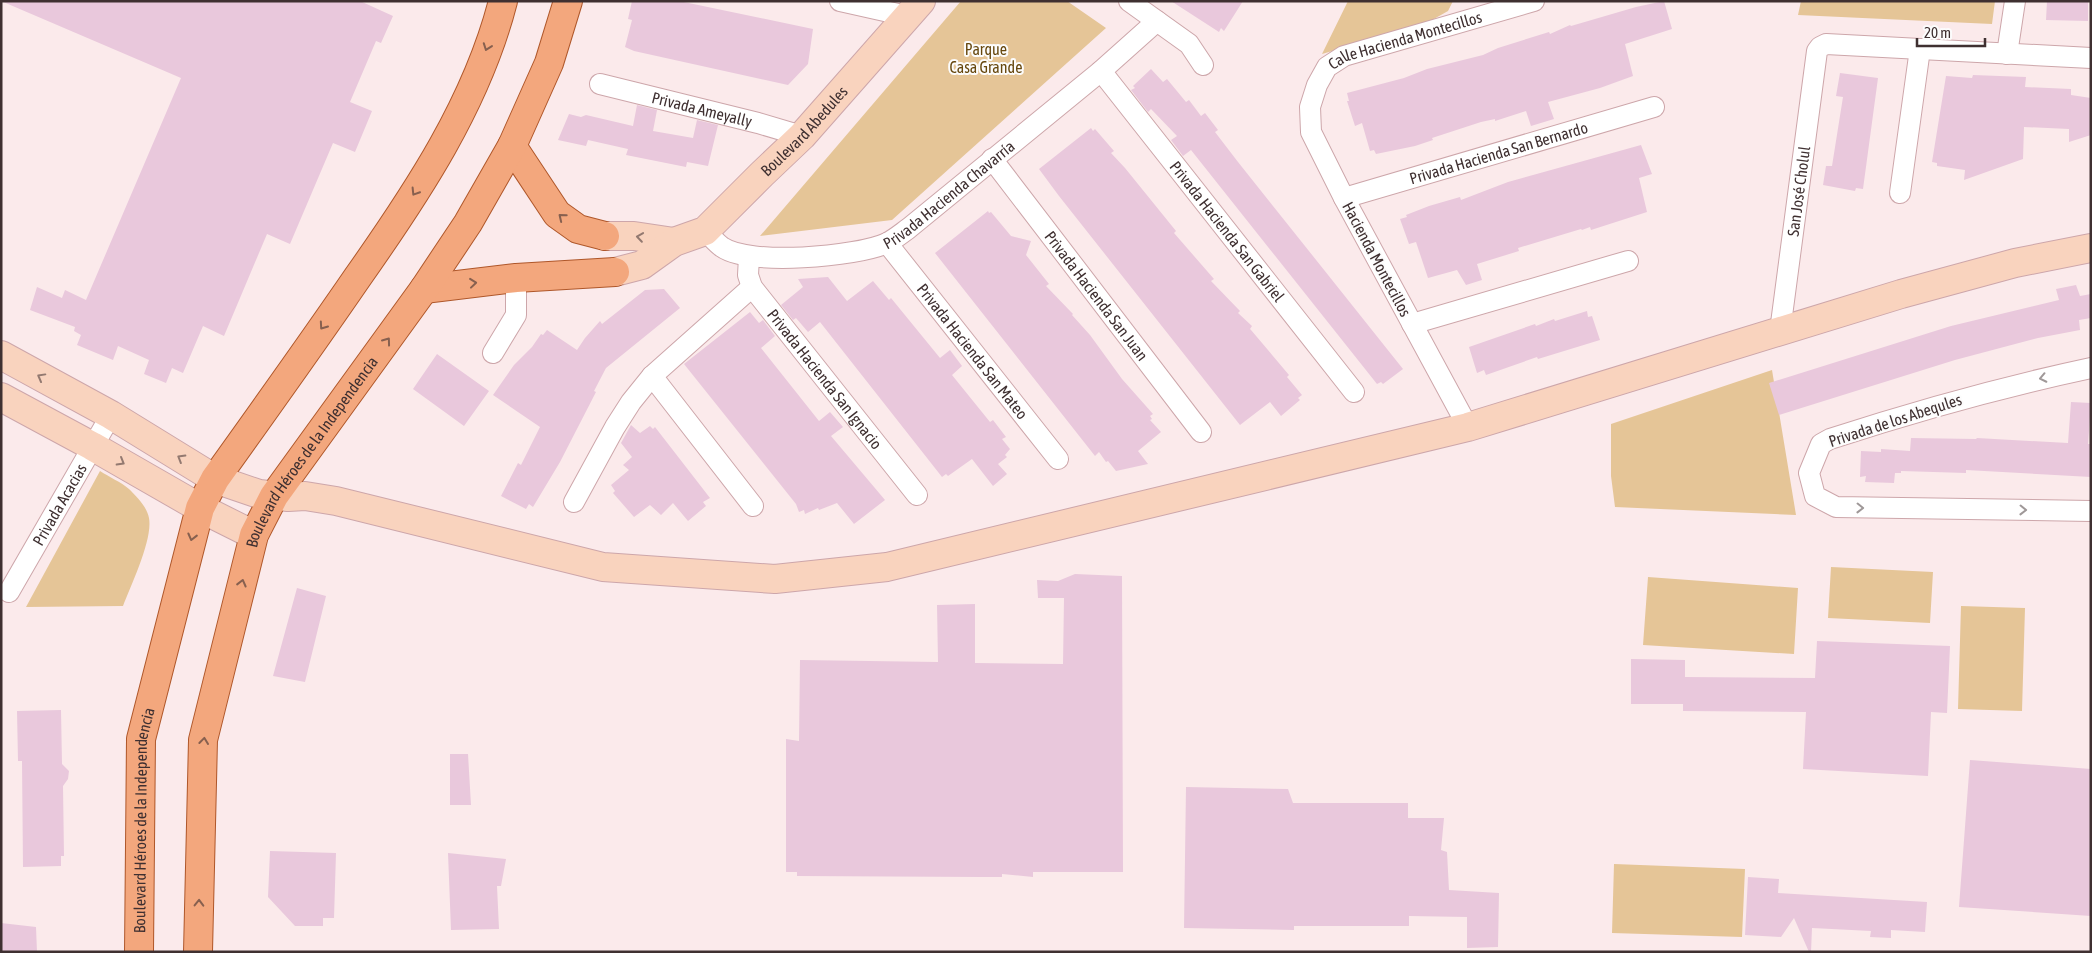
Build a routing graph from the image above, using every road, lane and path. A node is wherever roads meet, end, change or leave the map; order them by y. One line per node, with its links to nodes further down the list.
1 (503, 1): 47 (main road, Boulevard Héroes de la Independencia, one-way to 47)
2 (568, 1): 19 (main road, Boulevard Héroes de la Independencia)
3 (840, 1): 8 (street)
4 (1129, 1): 9 (street)
5 (1534, 1): 7 (street, Calle Hacienda Montecillos)
6 (2015, 1): 11 (street)
7 (1487, 8): 16 (street, Calle Hacienda Montecillos)
8 (914, 9): 18 (street, Boulevard Abedules)
9 (1157, 21): 13 (street); 14 (street, Privada Hacienda Chavarría)
10 (1920, 50): 11 (street); 21 (street); 35 (street, San José Cholul)
11 (2007, 54): 12 (street)
12 (2091, 58)
13 (1203, 65)
14 (1101, 71): 20 (street, Privada Hacienda Chavarría); 40 (street, Privada Hacienda San Gabriel)
15 (600, 84): 18 (street, Privada Ameyally)
16 (1317, 86): 22 (street, Hacienda Montecillos)
17 (1654, 107): 22 (street, Privada Hacienda San Bernardo)
18 (802, 136): 23 (street, Boulevard Abedules)
19 (512, 146): 24 (main road, one-way to 19); 33 (main road, Boulevard Héroes de la Independencia)
20 (992, 160): 26 (street, Privada Hacienda Chavarría); 44 (street, Privada Hacienda San Juan)
21 (1900, 193)
22 (1344, 198): 34 (street, Hacienda Montecillos)
23 (706, 231): 25 (street, Boulevard Abedules); 28 (street, Privada Hacienda Chavarría)
24 (606, 236): 25 (street, Boulevard Abedules, one-way to 24)
25 (674, 242): 30 (street, Boulevard Abedules)
26 (887, 243): 28 (street, Privada Hacienda Chavarría); 46 (street, Privada Hacienda San Mateo)
27 (2091, 248): 35 (street)
28 (749, 257): 32 (street)
29 (1628, 261): 34 (street)
30 (615, 272): 31 (main road)
31 (516, 278): 33 (main road, one-way to 31); 36 (street)
32 (752, 287): 39 (street); 48 (street, Privada Hacienda San Ignacio)
33 (424, 289): 49 (main road, Boulevard Héroes de la Independencia, one-way to 33)
34 (1412, 324): 43 (street, Hacienda Montecillos)
35 (1780, 331): 43 (street)
36 (493, 354)
37 (1, 355): 42 (street, one-way to 37)
38 (2091, 368): 53 (street, Privada de los Abequles, one-way to 53)
39 (652, 376): 50 (street); 51 (street)
40 (1354, 392)
41 (1, 397): 45 (street)
42 (111, 415): 45 (street, Privada Acacias); 47 (street, one-way to 42)
43 (1468, 427): 49 (street)
44 (1201, 432)
45 (92, 446): 52 (street, one-way to 52); 55 (street, Privada Acacias)
46 (1058, 459)
47 (215, 479): 49 (street); 52 (main road, Boulevard Héroes de la Independencia)
48 (917, 495)
49 (274, 496): 54 (main road, Boulevard Héroes de la Independencia)
50 (574, 502)
51 (753, 506)
52 (200, 508): 54 (street); 56 (main road, Boulevard Héroes de la Independencia, one-way to 56)
53 (2091, 511)
54 (254, 535): 57 (main road, Boulevard Héroes de la Independencia, one-way to 54)
55 (9, 592)
56 (138, 948)
57 (198, 952)

